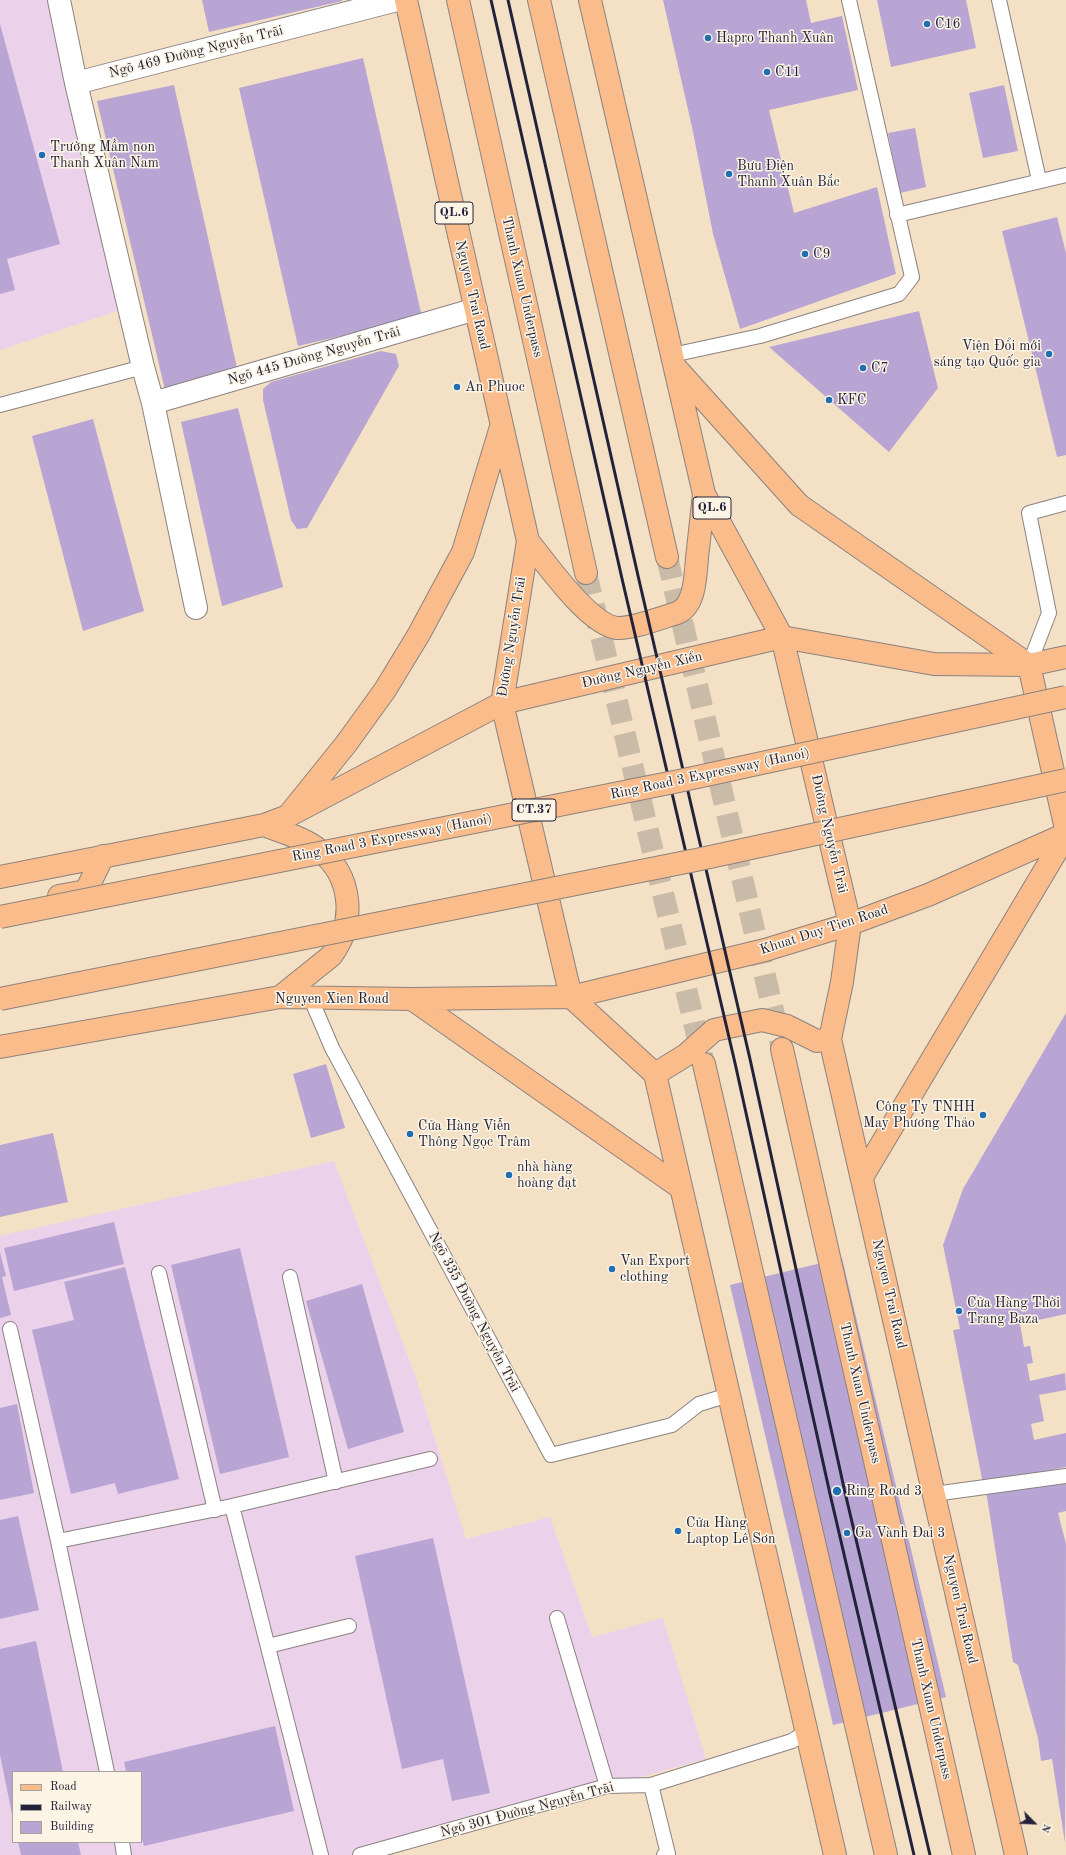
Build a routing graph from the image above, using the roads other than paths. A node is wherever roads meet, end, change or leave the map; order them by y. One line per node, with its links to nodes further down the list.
1 (59, 0): 9 (street)
2 (397, 0): 9 (street, Ngõ 469 Đường Nguyễn Trãi)
3 (406, 0): 13 (main road, Nguyen Trai Road / QL.6)
4 (458, 0): 23 (main road, Thanh Xuan Underpass)
5 (539, 0): 22 (main road)
6 (590, 0): 14 (main road, QL.6)
7 (849, 0): 12 (lane)
8 (999, 0): 11 (lane)
9 (76, 83): 15 (street)
10 (1066, 176): 11 (lane)
11 (1039, 180): 12 (lane)
12 (897, 215): 14 (lane)
13 (476, 309): 16 (street, Ngõ 445 Đường Nguyễn Trãi); 18 (main road, Nguyen Trai Road / QL.6)
14 (674, 361): 19 (main road, Đường Nguyễn Trãi / QL.6); 27 (main road)
15 (143, 367): 16 (street); 17 (lane)
16 (153, 403): 24 (street)
17 (0, 405)
18 (502, 425): 21 (main road, Đường Nguyễn Trãi / QL.6); 31 (main road)
19 (704, 494): 21 (main road); 25 (main road, Đường Nguyễn Trãi / QL.6)
20 (1066, 503): 27 (lane)
21 (528, 541): 29 (main road, Đường Nguyễn Trãi / QL.6)
22 (667, 557)
23 (586, 573)
24 (196, 608)
25 (782, 636): 27 (main road); 29 (main road, Đường Nguyễn Xiển); 39 (main road, Đường Nguyễn Trãi)
26 (1066, 657): 27 (main road)
27 (1029, 665): 33 (main road)
28 (1066, 697): 38 (main road, Ring Road 3 Expressway (Hanoi) / CT.37, bridge)
29 (502, 703): 31 (main road); 41 (main road, Đường Nguyễn Trãi)
30 (1066, 780): 42 (main road, bridge)
31 (288, 816): 32 (main road)
32 (264, 824): 35 (main road); 40 (main road)
33 (1066, 829)
34 (1066, 834): 39 (main road, Khuat Duy Tien Road); 50 (main road)
35 (104, 856): 36 (main road); 37 (main road)
36 (0, 877)
37 (0, 907)
38 (0, 917)
39 (850, 924): 41 (main road, Khuat Duy Tien Road); 45 (main road, Đường Nguyễn Trãi)
40 (280, 997): 43 (main road, Nguyen Xien Road); 46 (main road, Nguyen Xien Road)
41 (571, 997): 44 (main road, Nguyen Xien Road); 49 (main road)
42 (0, 999)
43 (311, 999): 44 (main road, Nguyen Xien Road); 55 (lane, Ngõ 335 Đường Nguyễn Trãi)
44 (412, 999): 51 (main road)
45 (830, 1038): 49 (main road); 50 (main road, Đường Nguyễn Trãi)
46 (0, 1047)
47 (782, 1049): 77 (main road, Thanh Xuan Underpass)
48 (704, 1064): 76 (main road)
49 (655, 1074): 51 (main road)
50 (862, 1177): 59 (main road, Nguyen Trai Road)
51 (681, 1188): 55 (main road)
52 (159, 1273): 61 (lane)
53 (290, 1277): 58 (lane)
54 (10, 1329): 62 (lane)
55 (729, 1395): 66 (main road)
56 (430, 1459): 58 (lane)
57 (1066, 1476): 59 (lane)
58 (336, 1482): 60 (lane)
59 (934, 1494): 78 (main road, Nguyen Trai Road)
60 (232, 1506): 61 (lane); 65 (lane)
61 (215, 1510): 62 (lane)
62 (58, 1541): 67 (lane)
63 (557, 1618): 69 (lane)
64 (349, 1626): 65 (lane)
65 (268, 1646): 72 (lane)
66 (806, 1732): 68 (lane, Ngõ 301 Đường Nguyễn Trãi); 75 (main road)
67 (107, 1771)
68 (651, 1785): 69 (lane, Ngõ 301 Đường Nguyễn Trãi); 74 (lane)
69 (607, 1786): 73 (lane, Ngõ 301 Đường Nguyễn Trãi)
70 (122, 1843): 71 (lane)
71 (124, 1855)
72 (321, 1855)
73 (360, 1855)
74 (664, 1855)
75 (835, 1855)
76 (886, 1855)
77 (964, 1855)
78 (1016, 1855)

